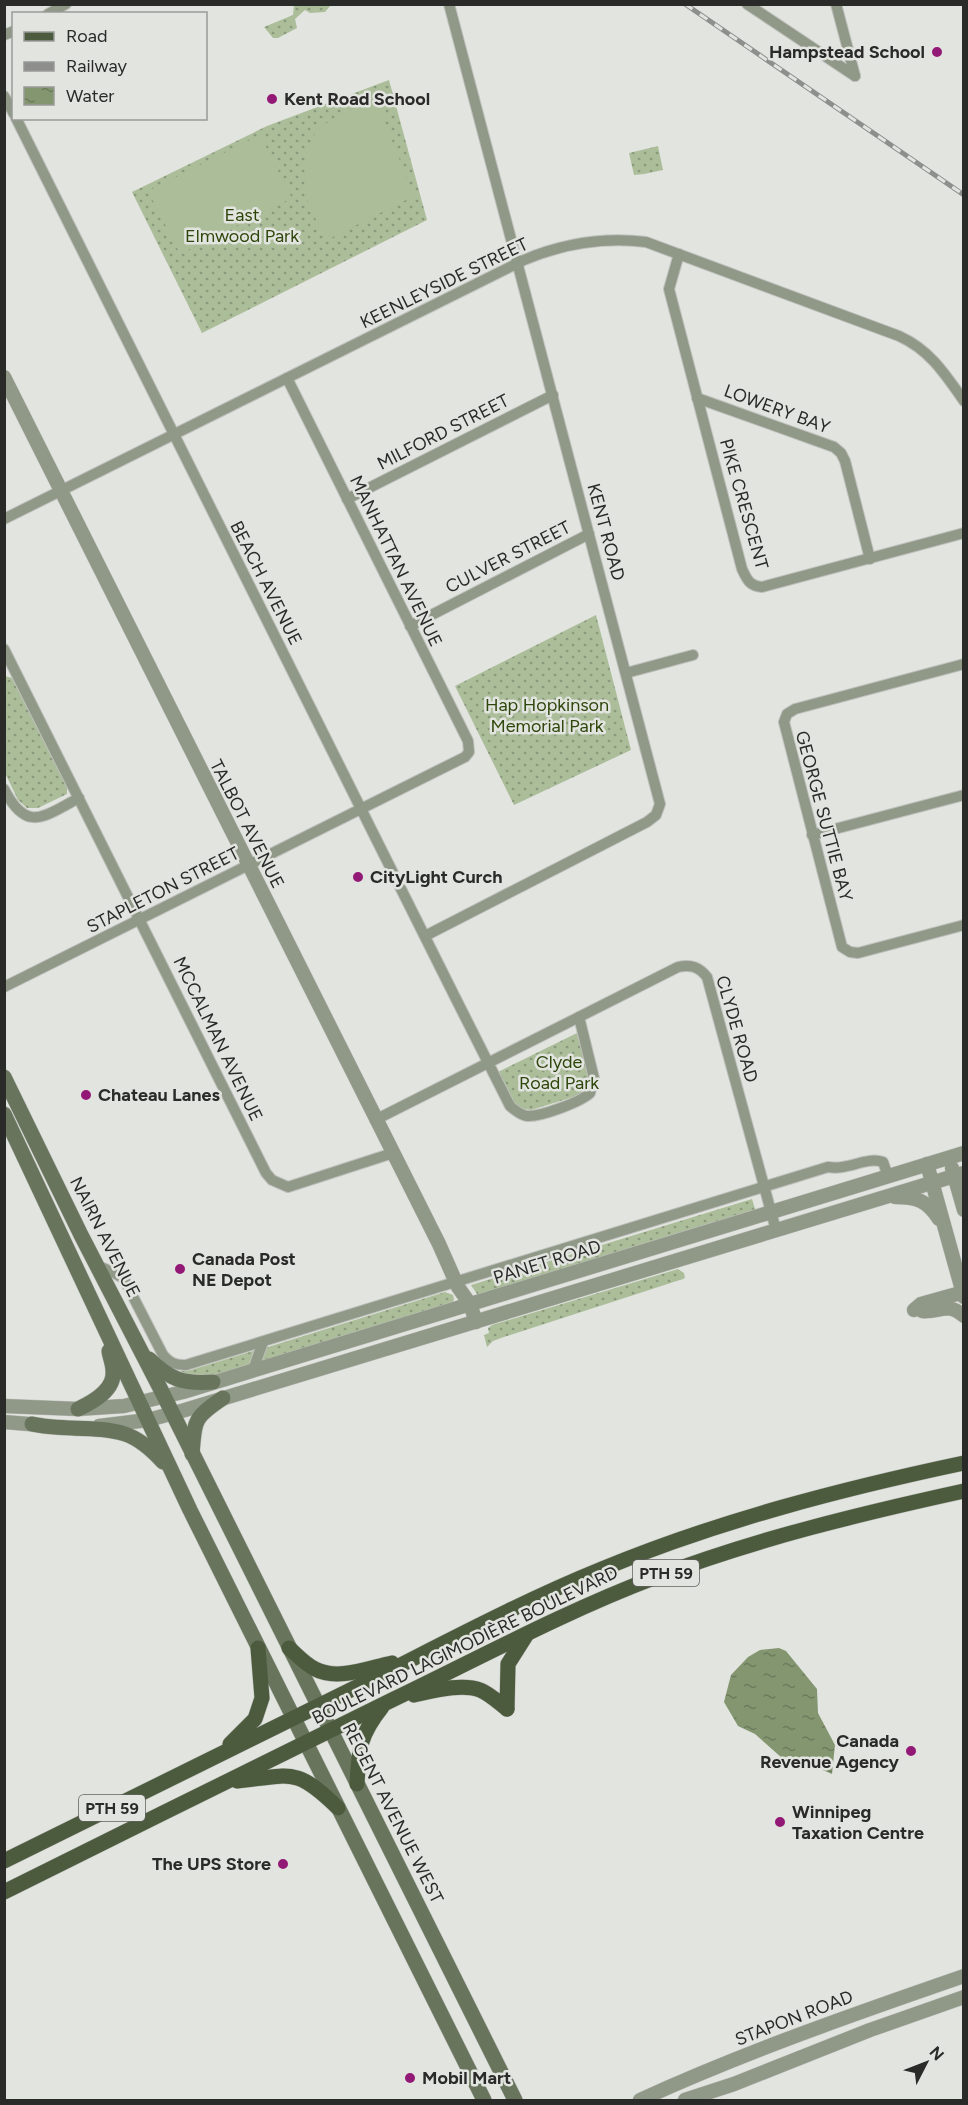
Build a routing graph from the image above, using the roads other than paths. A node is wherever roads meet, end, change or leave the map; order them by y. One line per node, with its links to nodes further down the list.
1 (66, 4): 5 (street)
2 (449, 4): 10 (street, KENT ROAD)
3 (747, 4): 4 (street)
4 (836, 4)
5 (52, 12)
6 (4, 96): 7 (street)
7 (12, 110)
8 (17, 120): 16 (street, BEACH AVENUE)
9 (679, 254): 10 (street, KEENLEYSIDE STREET); 14 (street, PIKE CRESCENT); 15 (street, KEENLEYSIDE STREET)
10 (518, 263): 12 (street, KEENLEYSIDE STREET); 13 (street, KENT ROAD)
11 (4, 377): 17 (street, TALBOT AVENUE)
12 (287, 378): 16 (street, KEENLEYSIDE STREET); 18 (street, MANHATTAN AVENUE)
13 (553, 395): 18 (street, MILFORD STREET); 21 (street, KENT ROAD)
14 (697, 398): 22 (street, LOWERY BAY); 22 (street, PIKE CRESCENT)
15 (963, 401)
16 (173, 435): 17 (street, KEENLEYSIDE STREET); 33 (street, BEACH AVENUE)
17 (61, 491): 19 (street, KEENLEYSIDE STREET); 35 (street, TALBOT AVENUE)
18 (347, 499): 23 (street, MANHATTAN AVENUE)
19 (4, 519)
20 (963, 533): 22 (street, PIKE CRESCENT)
21 (589, 534): 23 (street, CULVER STREET); 28 (street, KENT ROAD)
22 (870, 559)
23 (410, 626): 29 (street, MANHATTAN AVENUE)
24 (4, 648): 27 (street, MCCALMAN AVENUE)
25 (693, 655): 28 (street)
26 (963, 664): 34 (street, GEORGE SUTTIE BAY)
27 (9, 669): 32 (street, MCCALMAN AVENUE)
28 (626, 673): 38 (street, KENT ROAD)
29 (465, 757): 33 (street, STAPLETON STREET)
30 (4, 789): 32 (street)
31 (963, 795): 34 (street)
32 (79, 798): 36 (street, MCCALMAN AVENUE)
33 (361, 809): 35 (street, STAPLETON STREET); 38 (street, BEACH AVENUE)
34 (812, 835): 37 (street, GEORGE SUTTIE BAY)
35 (248, 866): 36 (street, STAPLETON STREET); 45 (street, TALBOT AVENUE)
36 (140, 920): 39 (street, STAPLETON STREET); 46 (street, MCCALMAN AVENUE)
37 (963, 925)
38 (425, 936): 41 (street, BEACH AVENUE)
39 (4, 987)
40 (579, 1017): 41 (street, CLYDE ROAD); 41 (street); 52 (street, CLYDE ROAD)
41 (488, 1062): 45 (street, CLYDE ROAD)
42 (4, 1077): 43 (main road, NAIRN AVENUE)
43 (9, 1099): 58 (main road, NAIRN AVENUE)
44 (4, 1114): 60 (main road, NAIRN AVENUE)
45 (375, 1120): 46 (street, TALBOT AVENUE)
46 (393, 1153): 61 (street, TALBOT AVENUE)
47 (957, 1155): 48 (street, PANET ROAD); 49 (street)
48 (927, 1164): 50 (street, PANET ROAD); 51 (street)
49 (958, 1174): 51 (street, PANET ROAD); 54 (street)
50 (888, 1176): 52 (street); 55 (street, PANET ROAD)
51 (932, 1182): 53 (street, PANET ROAD); 57 (street)
52 (764, 1187): 55 (street, CLYDE ROAD); 61 (street)
53 (885, 1197): 56 (street, PANET ROAD); 57 (street)
54 (963, 1210)
55 (771, 1212): 56 (street, CLYDE ROAD); 63 (street, PANET ROAD)
56 (776, 1230): 66 (street, PANET ROAD)
57 (947, 1232): 59 (street); 62 (street)
58 (98, 1266): 60 (main road); 67 (street); 69 (main road, NAIRN AVENUE)
59 (963, 1270)
60 (80, 1274): 65 (main road, NAIRN AVENUE)
61 (457, 1285): 63 (street, TALBOT AVENUE); 68 (street)
62 (963, 1294): 64 (street)
63 (465, 1306): 66 (street, TALBOT AVENUE); 70 (street, PANET ROAD)
64 (963, 1316)
65 (101, 1319): 74 (main road, NAIRN AVENUE); 76 (main road)
66 (470, 1323): 73 (street, PANET ROAD)
67 (154, 1338): 68 (street); 69 (street)
68 (263, 1342): 70 (street)
69 (139, 1348): 71 (main road); 72 (main road, NAIRN AVENUE)
70 (253, 1370): 71 (street, PANET ROAD)
71 (213, 1382): 72 (street, PANET ROAD)
72 (163, 1396): 74 (street, PANET ROAD); 77 (main road, NAIRN AVENUE)
73 (222, 1398): 77 (street, PANET ROAD); 81 (main road)
74 (139, 1403): 76 (street, PANET ROAD); 78 (main road, NAIRN AVENUE)
75 (4, 1406): 76 (street, PANET ROAD)
76 (78, 1409)
77 (172, 1414): 78 (street, PANET ROAD); 81 (main road, REGENT AVENUE WEST)
78 (148, 1420): 80 (street, PANET ROAD); 85 (main road)
79 (4, 1422): 80 (street, PANET ROAD)
80 (32, 1424): 85 (main road)
81 (192, 1454): 89 (main road, REGENT AVENUE WEST)
82 (963, 1454): 84 (main road)
83 (963, 1463): 84 (main road, BOULEVARD LAGIMODIÈRE BOULEVARD / PTH 59)
84 (947, 1467): 90 (main road, BOULEVARD LAGIMODIÈRE BOULEVARD / PTH 59)
85 (172, 1471): 88 (main road)
86 (963, 1491): 87 (main road, BOULEVARD LAGIMODIÈRE BOULEVARD / PTH 59)
87 (529, 1632): 91 (main road, BOULEVARD LAGIMODIÈRE BOULEVARD / PTH 59); 91 (main road)
88 (258, 1648): 93 (main road); 96 (main road)
89 (289, 1648): 90 (main road); 92 (main road, REGENT AVENUE WEST)
90 (413, 1659): 92 (main road, BOULEVARD LAGIMODIÈRE BOULEVARD / PTH 59)
91 (391, 1701): 94 (main road, BOULEVARD LAGIMODIÈRE BOULEVARD / PTH 59); 98 (main road)
92 (317, 1706): 93 (main road, BOULEVARD LAGIMODIÈRE BOULEVARD / PTH 59); 94 (main road, REGENT AVENUE WEST)
93 (293, 1718): 95 (main road); 96 (main road, BOULEVARD LAGIMODIÈRE BOULEVARD / PTH 59)
94 (330, 1731): 95 (main road, BOULEVARD LAGIMODIÈRE BOULEVARD / PTH 59); 98 (main road, REGENT AVENUE WEST)
95 (305, 1743): 97 (main road, BOULEVARD LAGIMODIÈRE BOULEVARD / PTH 59); 99 (main road)
96 (220, 1755): 100 (main road, BOULEVARD LAGIMODIÈRE BOULEVARD / PTH 59)
97 (225, 1783): 99 (main road); 101 (main road, BOULEVARD LAGIMODIÈRE BOULEVARD / PTH 59)
98 (357, 1784): 104 (main road, REGENT AVENUE WEST)
99 (338, 1808): 105 (main road)
100 (4, 1861)
101 (4, 1892)
102 (963, 1976): 106 (street, STAPON ROAD)
103 (963, 1997): 107 (street)
104 (463, 1998): 105 (main road); 112 (main road, REGENT AVENUE WEST)
105 (438, 2011): 111 (main road)
106 (863, 2011): 107 (street); 108 (street, STAPON ROAD)
107 (870, 2030): 109 (street)
108 (724, 2063): 109 (street); 110 (street, STAPON ROAD)
109 (734, 2084): 114 (street)
110 (664, 2095): 113 (street, STAPON ROAD)
111 (484, 2100)
112 (515, 2100)
113 (640, 2100)
114 (688, 2100)

